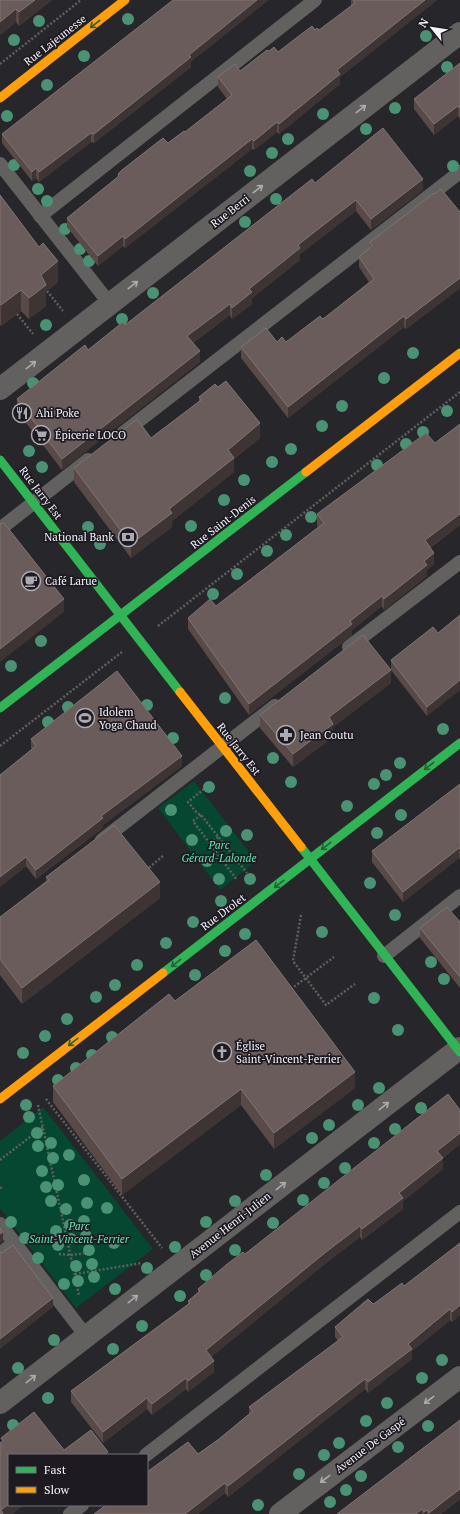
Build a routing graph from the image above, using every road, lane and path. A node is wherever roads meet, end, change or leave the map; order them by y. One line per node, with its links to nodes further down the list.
1 (81, 0): 5 (path, Rue Lajeunesse)
2 (125, 0): 6 (main road, Rue Lajeunesse, one-way to 6)
3 (315, 0): 9 (lane)
4 (460, 33): 11 (street, Rue Berri, one-way to 4)
5 (0, 64)
6 (0, 98)
7 (0, 164): 9 (lane)
8 (460, 172): 18 (lane)
9 (40, 216): 11 (lane)
10 (47, 291): 12 (path)
11 (110, 304): 16 (street, Rue Berri, one-way to 11)
12 (64, 312)
13 (17, 314): 14 (path)
14 (35, 336)
15 (460, 353): 24 (main road, Rue Saint-Denis)
16 (0, 389)
17 (460, 392): 25 (path)
18 (112, 442)
19 (99, 451): 21 (lane)
20 (0, 460): 21 (main road, Rue Jarry Est)
21 (33, 503): 22 (lane); 24 (main road, Rue Jarry Est)
22 (0, 529)
23 (460, 562): 26 (lane)
24 (120, 616): 29 (main road, Rue Saint-Denis); 32 (main road, Rue Jarry Est)
25 (169, 618)
26 (340, 654)
27 (99, 669): 31 (path)
28 (286, 698): 32 (lane)
29 (0, 708)
30 (460, 743): 39 (main road, Rue Drolet, one-way to 39)
31 (0, 746)
32 (222, 747): 37 (lane); 39 (main road, Rue Jarry Est)
33 (204, 789): 34 (path)
34 (201, 815): 35 (path); 36 (path)
35 (218, 837): 36 (path); 40 (path)
36 (210, 843): 42 (path)
37 (92, 847)
38 (163, 856): 41 (path)
39 (310, 859): 45 (main road, Rue Jarry Est); 51 (main road, Rue Drolet, one-way to 51)
40 (247, 873)
41 (141, 874)
42 (237, 880)
43 (460, 896): 45 (lane)
44 (301, 915): 47 (path)
45 (384, 956): 50 (main road, Rue Jarry Est)
46 (334, 957): 47 (path)
47 (306, 978): 48 (path); 49 (path)
48 (355, 984)
49 (290, 990)
50 (459, 1050): 70 (street, Avenue Henri-Julien, one-way to 50)
51 (0, 1099)
52 (46, 1099): 62 (path)
53 (38, 1105): 54 (path)
54 (43, 1127): 55 (path); 56 (path); 66 (path)
55 (37, 1137)
56 (0, 1160)
57 (0, 1187): 58 (path)
58 (2, 1190)
59 (460, 1212): 73 (lane)
60 (0, 1224): 61 (lane)
61 (14, 1243): 64 (lane); 70 (lane)
62 (162, 1248)
63 (93, 1252): 66 (path)
64 (0, 1254)
65 (59, 1254): 66 (path)
66 (71, 1255): 68 (path)
67 (142, 1262): 68 (path)
68 (75, 1274): 69 (path)
69 (81, 1302)
70 (86, 1336): 72 (street, Avenue Henri-Julien, one-way to 70)
71 (460, 1377): 76 (street, Avenue De Gaspé, one-way to 76)
72 (0, 1403)
73 (147, 1454)
74 (81, 1506): 75 (lane)
75 (70, 1514)
76 (280, 1514)

